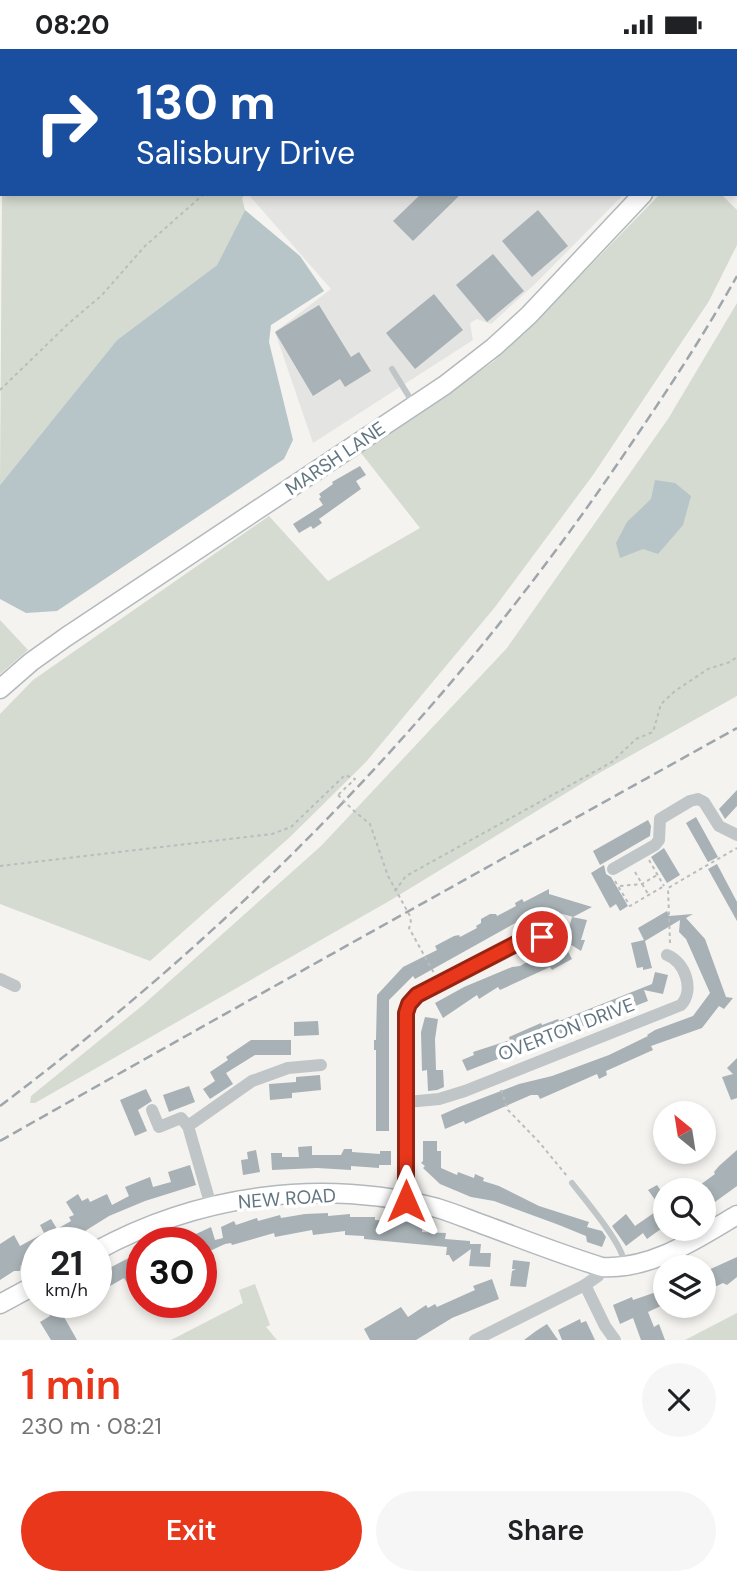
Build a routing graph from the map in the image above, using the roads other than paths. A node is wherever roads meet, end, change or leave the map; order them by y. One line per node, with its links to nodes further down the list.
1 (641, 196): 3 (main road, MARSH LANE)
2 (392, 369): 3 (lane)
3 (414, 405): 4 (main road, MARSH LANE)
4 (0, 689)
5 (737, 835): 6 (street)
6 (613, 869)
7 (542, 937): 12 (street)
8 (667, 954): 12 (street, OVERTON DRIVE)
9 (0, 979): 10 (street)
10 (15, 986)
11 (321, 1065): 14 (street)
12 (407, 1102): 16 (street)
13 (152, 1110): 14 (street)
14 (188, 1126): 17 (street)
15 (572, 1182): 21 (lane)
16 (406, 1201): 17 (main road, NEW ROAD); 20 (main road, NEW ROAD)
17 (211, 1206): 19 (main road, NEW ROAD)
18 (737, 1215): 21 (main road)
19 (112, 1244)
20 (602, 1267): 21 (main road, NEW ROAD); 22 (street)
21 (625, 1268)
22 (585, 1286): 25 (street); 26 (street)
23 (21, 1293): 24 (main road)
24 (0, 1304)
25 (475, 1340)
26 (615, 1340)

